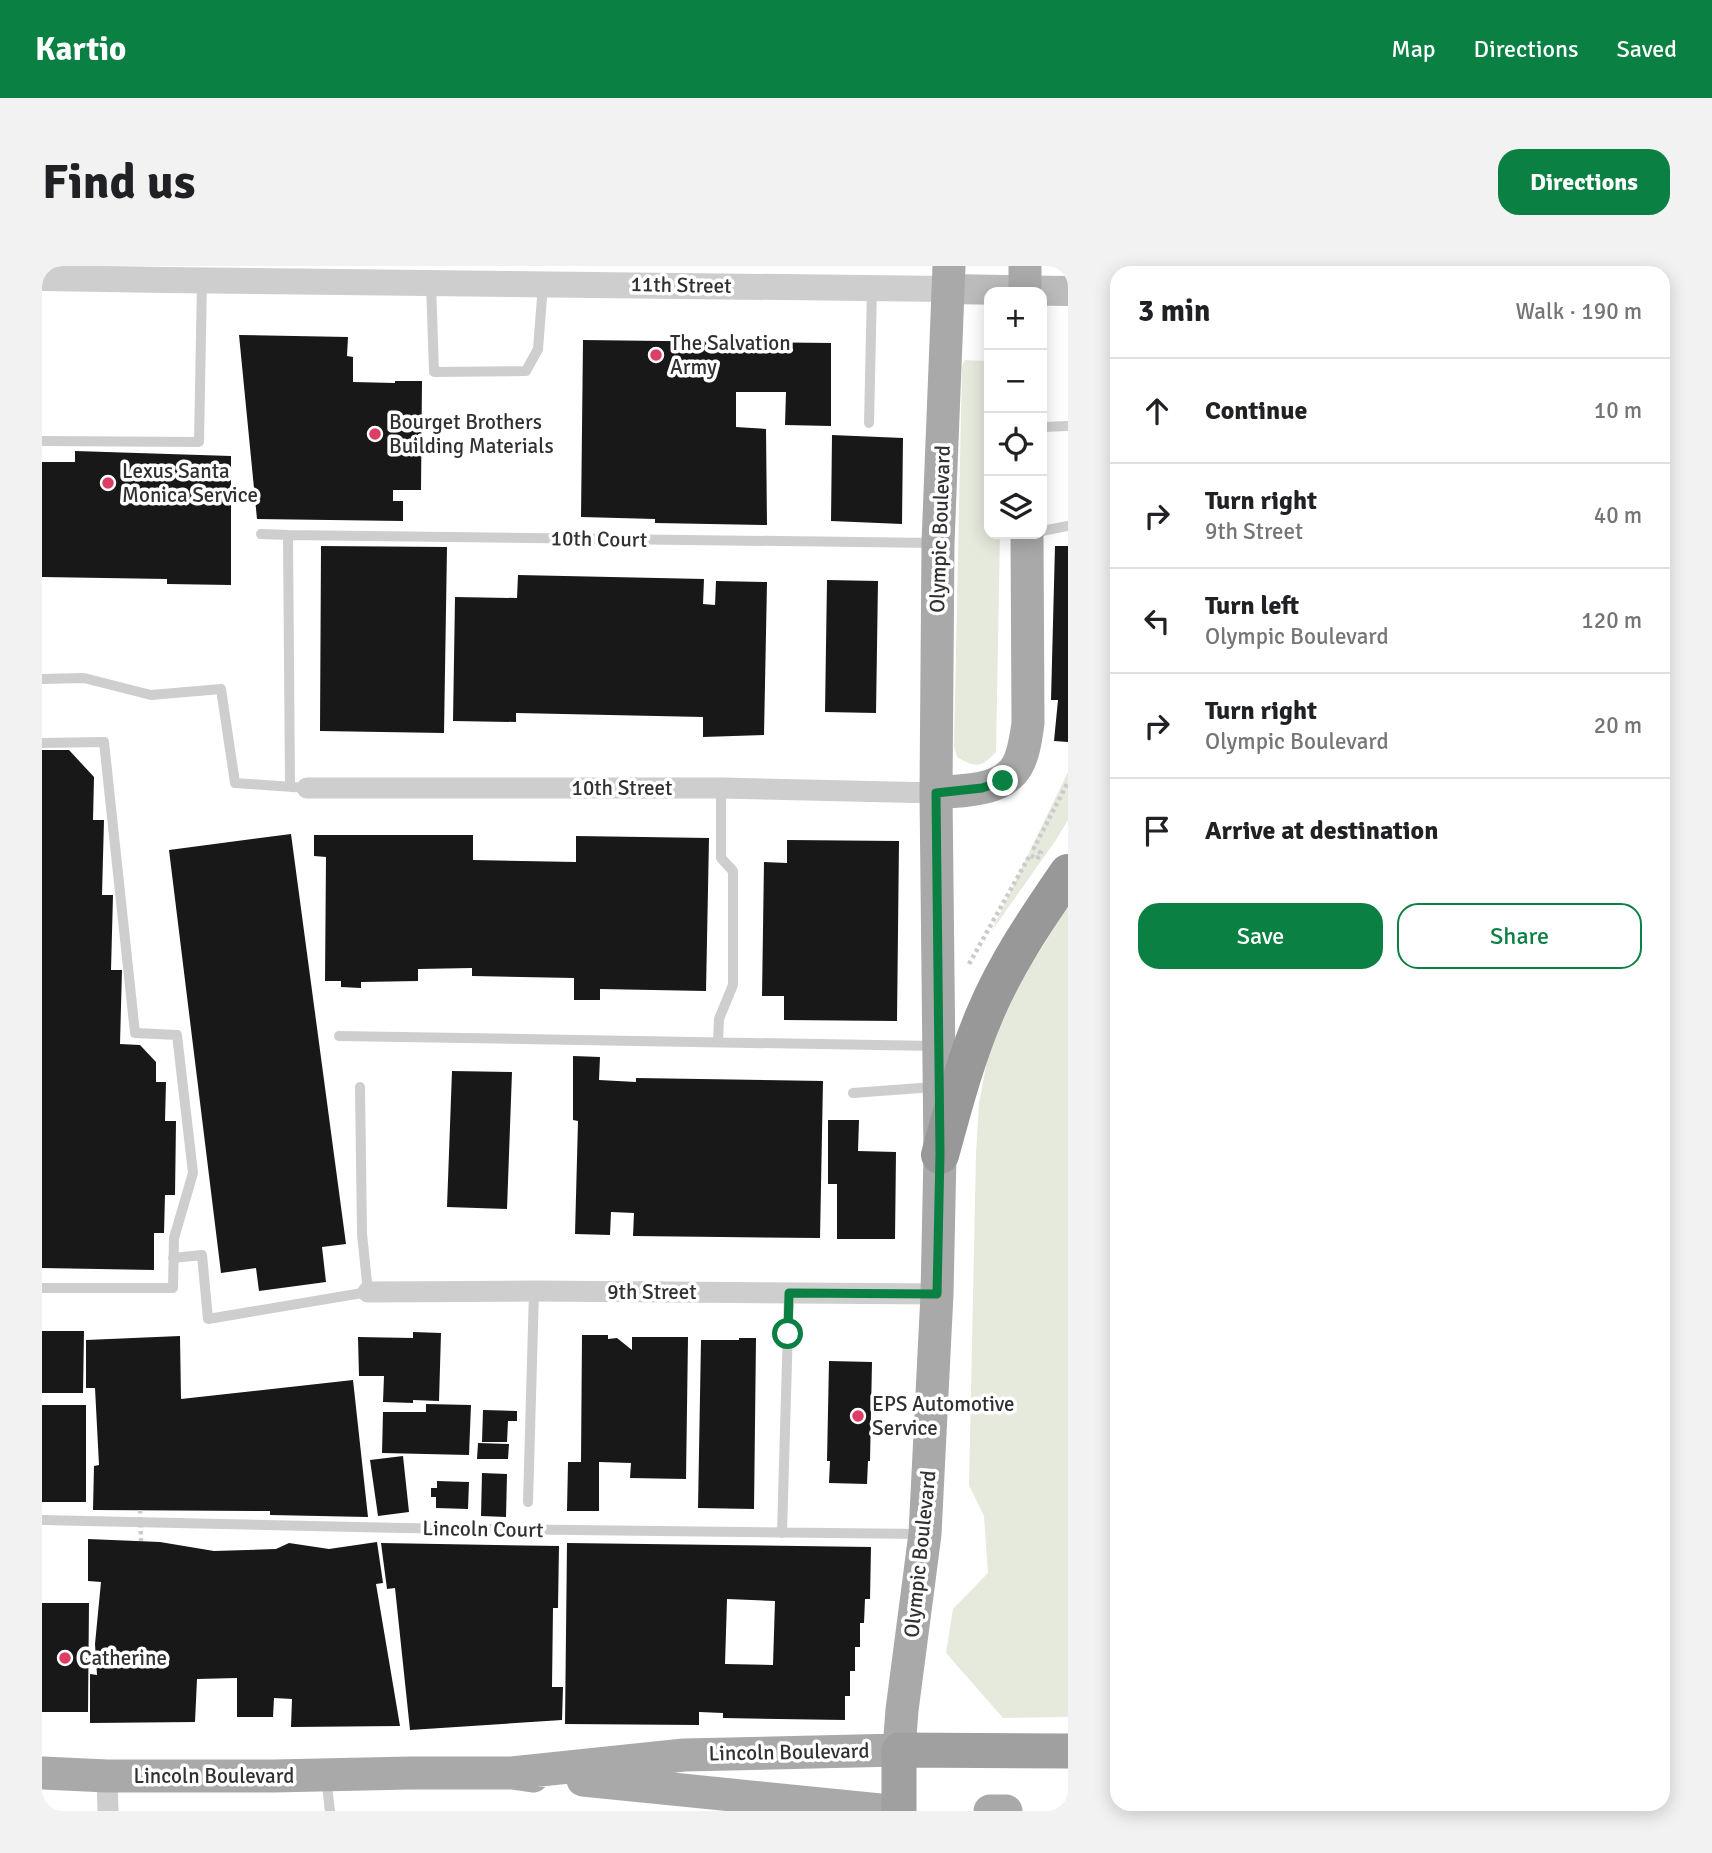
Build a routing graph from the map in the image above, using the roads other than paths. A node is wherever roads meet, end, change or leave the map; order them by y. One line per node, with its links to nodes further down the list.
1 (166, 273): 3 (street, 11th Street); 5 (street, 11th Street)
2 (240, 274): 5 (street, 11th Street); 6 (street, 11th Street)
3 (42, 278)
4 (948, 278): 8 (main road, 11th Street); 9 (street, 11th Street); 20 (main road, Olympic Boulevard)
5 (202, 281): 14 (lane)
6 (431, 283): 7 (street, 11th Street); 7 (lane)
7 (543, 283): 9 (street, 11th Street)
8 (1025, 283): 10 (main road, 11th Street)
9 (872, 288): 11 (lane)
10 (1068, 291)
11 (869, 422)
12 (1068, 426): 13 (lane)
13 (1047, 427)
14 (42, 441)
15 (1068, 526): 16 (lane)
16 (1047, 530)
17 (261, 534): 18 (lane, 10th Court)
18 (288, 536): 20 (lane, 10th Court); 23 (lane)
19 (1027, 539): 25 (main road)
20 (938, 542): 25 (main road, Olympic Boulevard)
21 (42, 679): 23 (lane)
22 (42, 743): 34 (lane)
23 (299, 787): 24 (street, 10th Street)
24 (720, 788): 25 (street, 10th Street); 28 (lane)
25 (936, 793): 29 (main road, Olympic Boulevard)
26 (1068, 873): 33 (highway)
27 (340, 1036): 28 (lane)
28 (718, 1042): 29 (lane)
29 (938, 1046): 31 (main road, Olympic Boulevard)
30 (360, 1087): 37 (lane)
31 (939, 1087): 32 (lane); 33 (main road, Olympic Boulevard)
32 (853, 1093)
33 (940, 1154): 39 (main road, Olympic Boulevard)
34 (173, 1258): 35 (lane); 37 (lane)
35 (42, 1288)
36 (534, 1291): 37 (street, 9th Street); 38 (street, 9th Street); 40 (lane)
37 (368, 1292)
38 (789, 1293): 39 (street, 9th Street); 42 (lane)
39 (937, 1294): 43 (main road, Olympic Boulevard)
40 (528, 1502)
41 (42, 1520): 42 (lane, Lincoln Court)
42 (782, 1533): 43 (lane, Lincoln Court)
43 (925, 1534): 44 (main road, Olympic Boulevard)
44 (899, 1750): 45 (highway, Lincoln Boulevard); 47 (main road, Lincoln Boulevard); 53 (highway, Olympic Boulevard)
45 (1068, 1751)
46 (42, 1773): 49 (main road, Lincoln Boulevard)
47 (512, 1773): 48 (main road, Lincoln Boulevard); 52 (main road, Lincoln Boulevard)
48 (326, 1775): 49 (main road, Lincoln Boulevard); 51 (lane)
49 (107, 1776): 50 (street)
50 (107, 1811)
51 (330, 1811)
52 (891, 1811)
53 (900, 1811)
54 (990, 1811): 55 (main road)
55 (1004, 1811)

